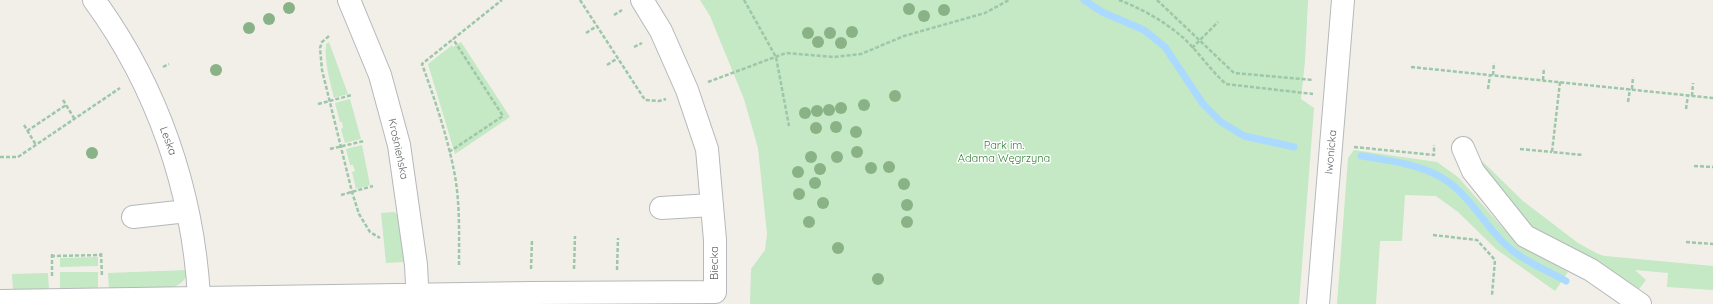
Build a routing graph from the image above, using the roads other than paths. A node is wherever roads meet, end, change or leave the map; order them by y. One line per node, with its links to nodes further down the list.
1 (94, 0): 8 (street, Leska)
2 (349, 0): 11 (street, Krośnieńska)
3 (642, 0): 6 (street, Biecka)
4 (1343, 0): 14 (street, Iwonicka)
5 (1463, 148): 15 (street)
6 (712, 205): 7 (street); 11 (street, Biecka)
7 (661, 208)
8 (187, 211): 9 (street); 10 (street, Leska)
9 (133, 217)
10 (199, 297): 12 (street); 13 (street)
11 (418, 299): 12 (street)
12 (269, 300)
13 (0, 301)
14 (1318, 304)
15 (1640, 304)

